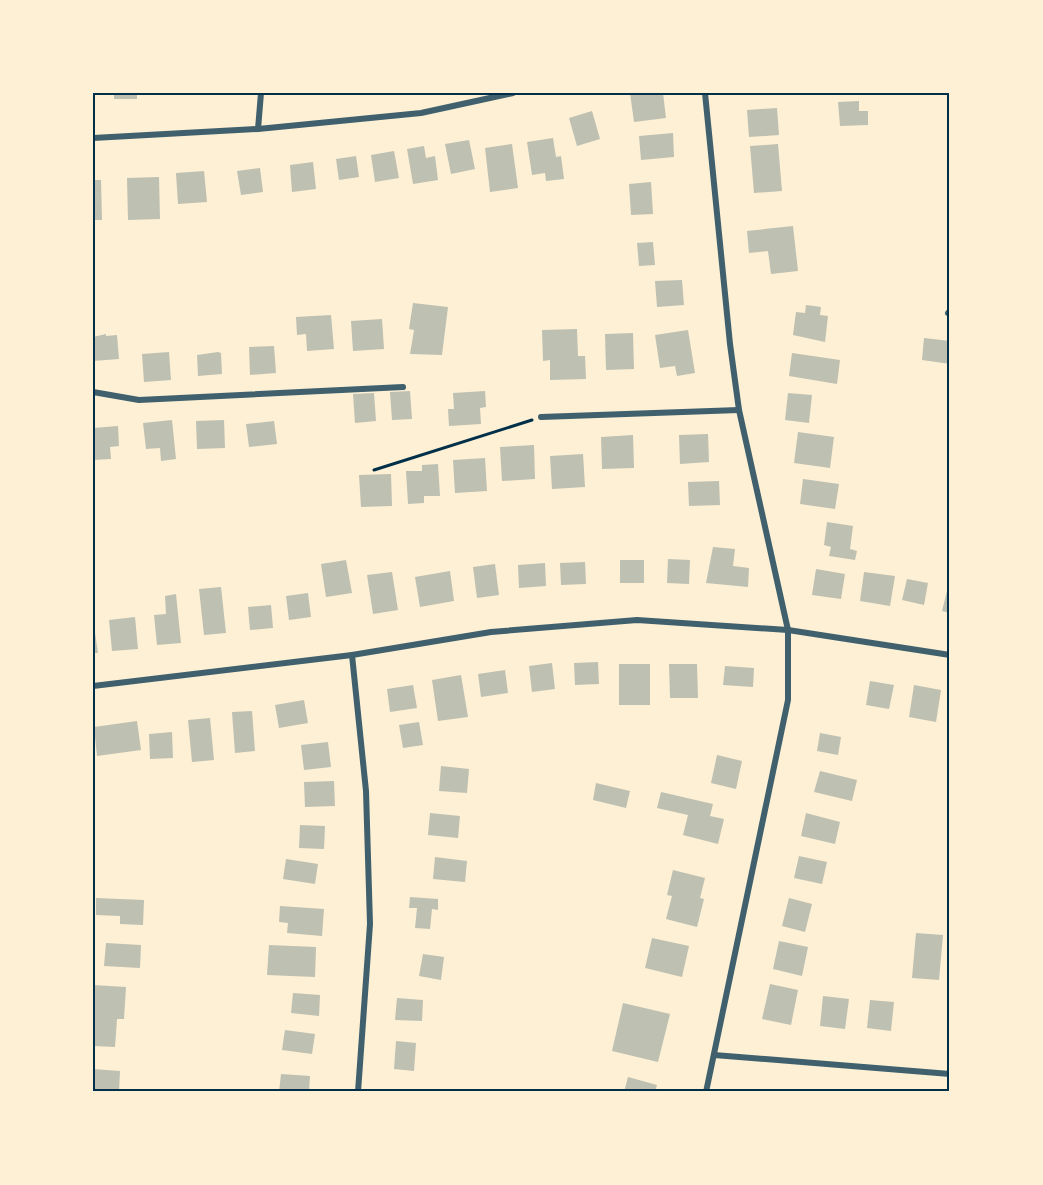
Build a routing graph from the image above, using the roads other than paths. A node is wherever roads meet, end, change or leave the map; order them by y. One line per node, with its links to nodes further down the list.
1 (261, 93): 4 (street)
2 (513, 93): 4 (street)
3 (705, 93): 8 (street)
4 (258, 129): 5 (street)
5 (93, 138)
6 (404, 387): 7 (street)
7 (93, 392)
8 (740, 410): 9 (street); 10 (street)
9 (541, 417)
10 (788, 630): 11 (street); 12 (street); 14 (street)
11 (950, 655)
12 (352, 656): 13 (street); 16 (street)
13 (93, 686)
14 (714, 1055): 15 (street); 17 (street)
15 (950, 1074)
16 (358, 1092)
17 (706, 1092)

